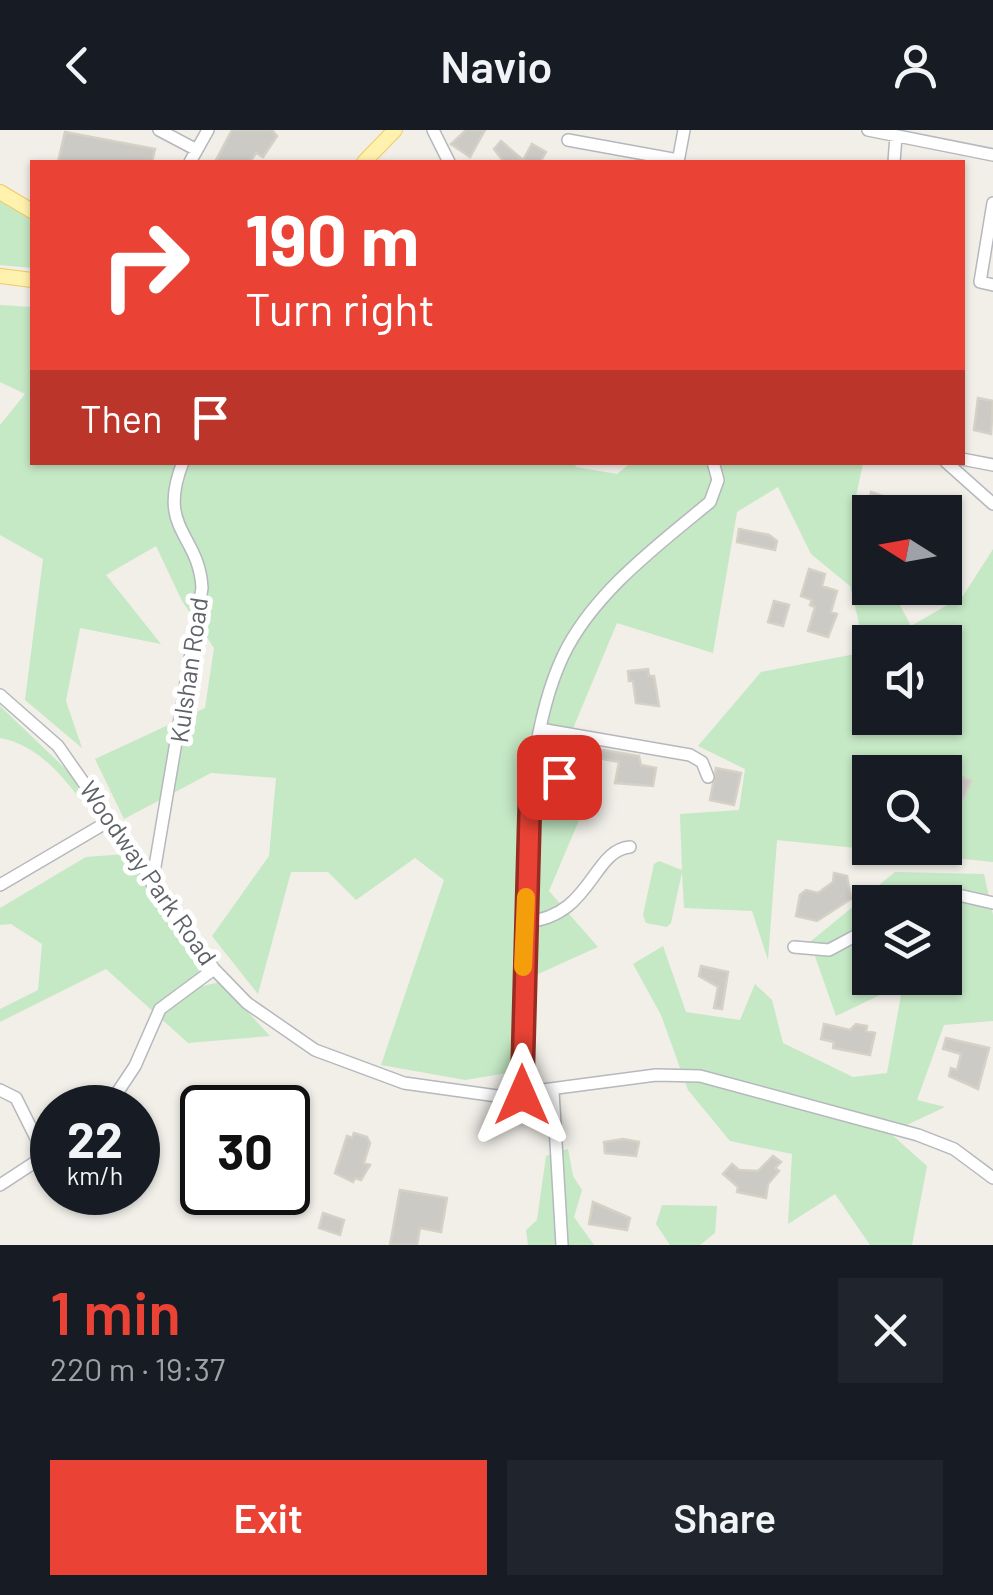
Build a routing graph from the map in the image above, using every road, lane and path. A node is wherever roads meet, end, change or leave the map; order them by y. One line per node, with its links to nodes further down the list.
1 (158, 130): 9 (street)
2 (208, 130): 9 (street)
3 (395, 130): 12 (main road)
4 (433, 130): 13 (street)
5 (684, 130): 15 (street)
6 (868, 130): 7 (street)
7 (896, 136): 10 (street); 16 (street)
8 (568, 140): 14 (street)
9 (195, 149): 11 (street)
10 (993, 154)
11 (191, 160)
12 (366, 160)
13 (449, 160)
14 (673, 160)
15 (678, 160)
16 (894, 160)
17 (0, 192): 19 (main road)
18 (993, 203): 22 (street)
19 (30, 210)
20 (0, 276): 21 (main road)
21 (30, 280)
22 (986, 283)
23 (968, 460): 28 (street)
24 (181, 465): 38 (street, Kulshan Road)
25 (714, 465): 32 (street)
26 (949, 465): 29 (street)
27 (965, 465): 29 (street)
28 (993, 465)
29 (959, 474): 30 (street)
30 (993, 504)
31 (0, 695): 36 (street, Woodway Park Road)
32 (540, 730): 33 (street); 34 (street)
33 (587, 740): 34 (street); 35 (street)
34 (533, 773): 42 (street)
35 (708, 777)
36 (109, 820): 38 (street, Woodway Park Road); 39 (street)
37 (630, 848): 42 (street)
38 (152, 884): 45 (street, Woodway Park Road)
39 (0, 885)
40 (962, 896): 41 (street)
41 (993, 903)
42 (524, 922): 49 (street)
43 (852, 938): 44 (street)
44 (794, 947)
45 (214, 969): 46 (street); 49 (street, Woodway Park Road)
46 (122, 1085)
47 (0, 1090): 50 (street)
48 (553, 1091): 49 (street, Woodway Park Road); 52 (street, Woodway Park Road); 54 (street)
49 (522, 1095)
50 (30, 1122)
51 (30, 1166): 53 (street)
52 (993, 1178)
53 (0, 1185)
54 (562, 1245)

